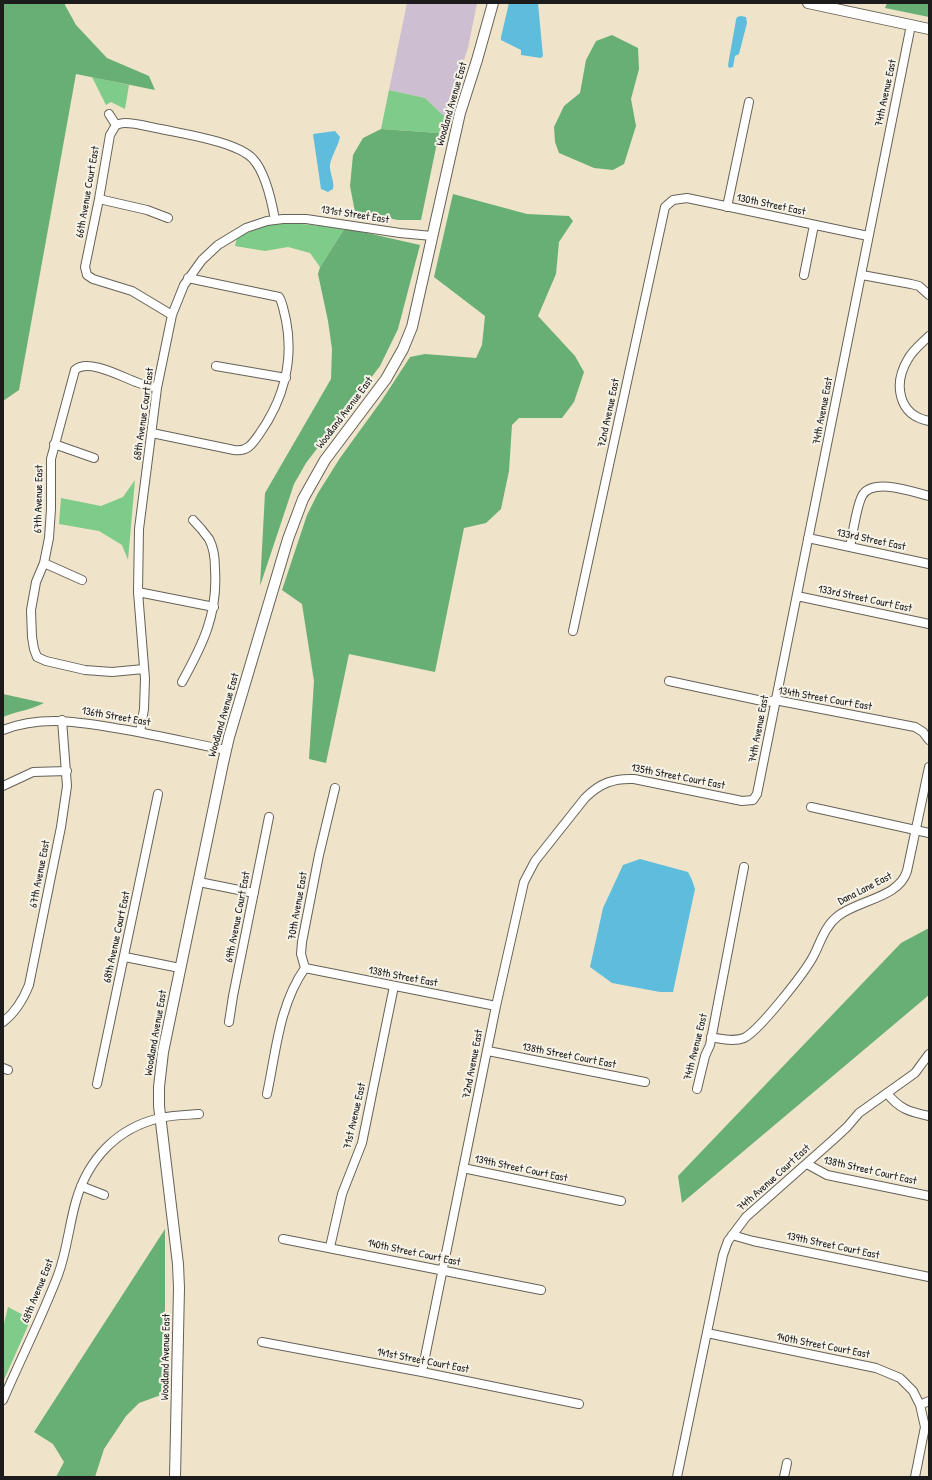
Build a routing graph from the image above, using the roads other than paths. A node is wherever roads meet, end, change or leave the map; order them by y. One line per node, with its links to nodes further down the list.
1 (493, 3): 14 (street, Woodland Avenue East)
2 (808, 3): 3 (street)
3 (911, 25): 4 (street); 15 (street, 74th Avenue East)
4 (929, 29)
5 (749, 102): 10 (street)
6 (109, 114): 7 (street)
7 (116, 125): 8 (street, 66th Avenue Court East); 12 (street)
8 (99, 199): 11 (street); 20 (street, 66th Avenue Court East)
9 (670, 202): 10 (street, 130th Street East); 40 (street, 72nd Avenue East)
10 (727, 207): 13 (street, 130th Street East)
11 (168, 218)
12 (275, 220): 14 (street, 131st Street East); 18 (street, 68th Avenue Court East)
13 (814, 226): 15 (street, 130th Street East); 16 (street)
14 (432, 236): 49 (street, Woodland Avenue East)
15 (868, 236): 17 (street, 74th Avenue East)
16 (804, 275)
17 (862, 275): 19 (street); 31 (street, 74th Avenue East)
18 (188, 278): 20 (street, 68th Avenue Court East); 23 (street)
19 (929, 295)
20 (172, 315): 24 (street, 68th Avenue Court East)
21 (929, 336): 25 (street)
22 (216, 366): 23 (street)
23 (286, 378): 26 (street)
24 (157, 388): 26 (street, 68th Avenue Court East); 27 (street, 67th Avenue East)
25 (929, 421)
26 (152, 433): 36 (street, 68th Avenue Court East)
27 (54, 444): 28 (street); 33 (street, 67th Avenue East)
28 (94, 458)
29 (929, 496): 32 (street)
30 (193, 520): 38 (street)
31 (808, 538): 32 (street, 133rd Street East); 37 (street, 74th Avenue East)
32 (850, 547): 34 (street, 133rd Street East)
33 (44, 563): 35 (street); 41 (street, 67th Avenue East)
34 (929, 564)
35 (82, 580)
36 (138, 592): 38 (street); 41 (street, 68th Avenue Court East)
37 (797, 596): 39 (street, 133rd Street Court East); 44 (street, 74th Avenue East)
38 (214, 607): 43 (street)
39 (929, 624)
40 (573, 631)
41 (144, 669): 47 (street, 68th Avenue Court East)
42 (669, 681): 44 (street, 134th Street Court East)
43 (182, 682)
44 (775, 700): 48 (street, 134th Street Court East); 56 (street, 74th Avenue East)
45 (62, 720): 46 (street, 136th Street East); 47 (street, 136th Street East); 51 (street, 67th Avenue East)
46 (3, 730)
47 (140, 732): 49 (street, 136th Street East)
48 (928, 738)
49 (226, 750): 62 (street, Woodland Avenue East)
50 (929, 767): 59 (street, Dana Lane East)
51 (67, 771): 53 (street); 69 (street, 67th Avenue East)
52 (599, 785): 56 (street, 135th Street Court East); 68 (street, 72nd Avenue East)
53 (3, 786)
54 (335, 788): 66 (street, 70th Avenue East)
55 (158, 794): 64 (street, 68th Avenue Court East)
56 (753, 800)
57 (811, 807): 59 (street)
58 (270, 817): 63 (street, 69th Avenue Court East)
59 (915, 831): 60 (street); 71 (street, Dana Lane East)
60 (929, 833)
61 (744, 867): 71 (street, 74th Avenue East)
62 (199, 882): 63 (street); 65 (street, Woodland Avenue East)
63 (254, 893): 70 (street, 69th Avenue Court East)
64 (125, 957): 65 (street); 75 (street, 68th Avenue Court East)
65 (180, 968): 81 (street, Woodland Avenue East)
66 (305, 968): 67 (street, 138th Street East); 78 (street)
67 (394, 986): 68 (street, 138th Street East); 90 (street, 71st Avenue East)
68 (496, 1006): 72 (street, 72nd Avenue East)
69 (3, 1022)
70 (229, 1022)
71 (711, 1037): 76 (street, 74th Avenue East)
72 (488, 1051): 74 (street, 138th Street Court East); 83 (street, 72nd Avenue East)
73 (929, 1054): 77 (street, 74th Avenue Court East)
74 (646, 1082)
75 (98, 1084)
76 (697, 1089)
77 (887, 1093): 80 (street); 82 (street, 74th Avenue Court East)
78 (267, 1094)
79 (199, 1114): 81 (street)
80 (929, 1116)
81 (161, 1118): 84 (street, 68th Avenue East); 102 (street, Woodland Avenue East)
82 (807, 1164): 86 (street, 138th Street Court East); 88 (street, 74th Avenue Court East)
83 (464, 1168): 87 (street, 139th Street Court East); 91 (street, 72nd Avenue East)
84 (81, 1186): 85 (street); 97 (street, 68th Avenue East)
85 (104, 1195)
86 (929, 1196)
87 (621, 1201)
88 (732, 1235): 92 (street, 139th Street Court East); 94 (street, 74th Avenue Court East)
89 (283, 1239): 90 (street, 140th Street Court East)
90 (330, 1248): 91 (street, 140th Street Court East)
91 (443, 1271): 93 (street, 140th Street Court East); 96 (street, 72nd Avenue East)
92 (929, 1277)
93 (541, 1290)
94 (706, 1333): 100 (street, 140th Street Court East); 103 (street, 74th Avenue Court East)
95 (262, 1342): 96 (street, 141st Street Court East)
96 (422, 1372): 99 (street, 141st Street Court East)
97 (3, 1400)
98 (929, 1401): 100 (street)
99 (579, 1404)
100 (920, 1405): 105 (street, 140th Street Court East)
101 (787, 1463): 104 (street)
102 (175, 1477)
103 (677, 1477)
104 (784, 1477)
105 (915, 1477)

